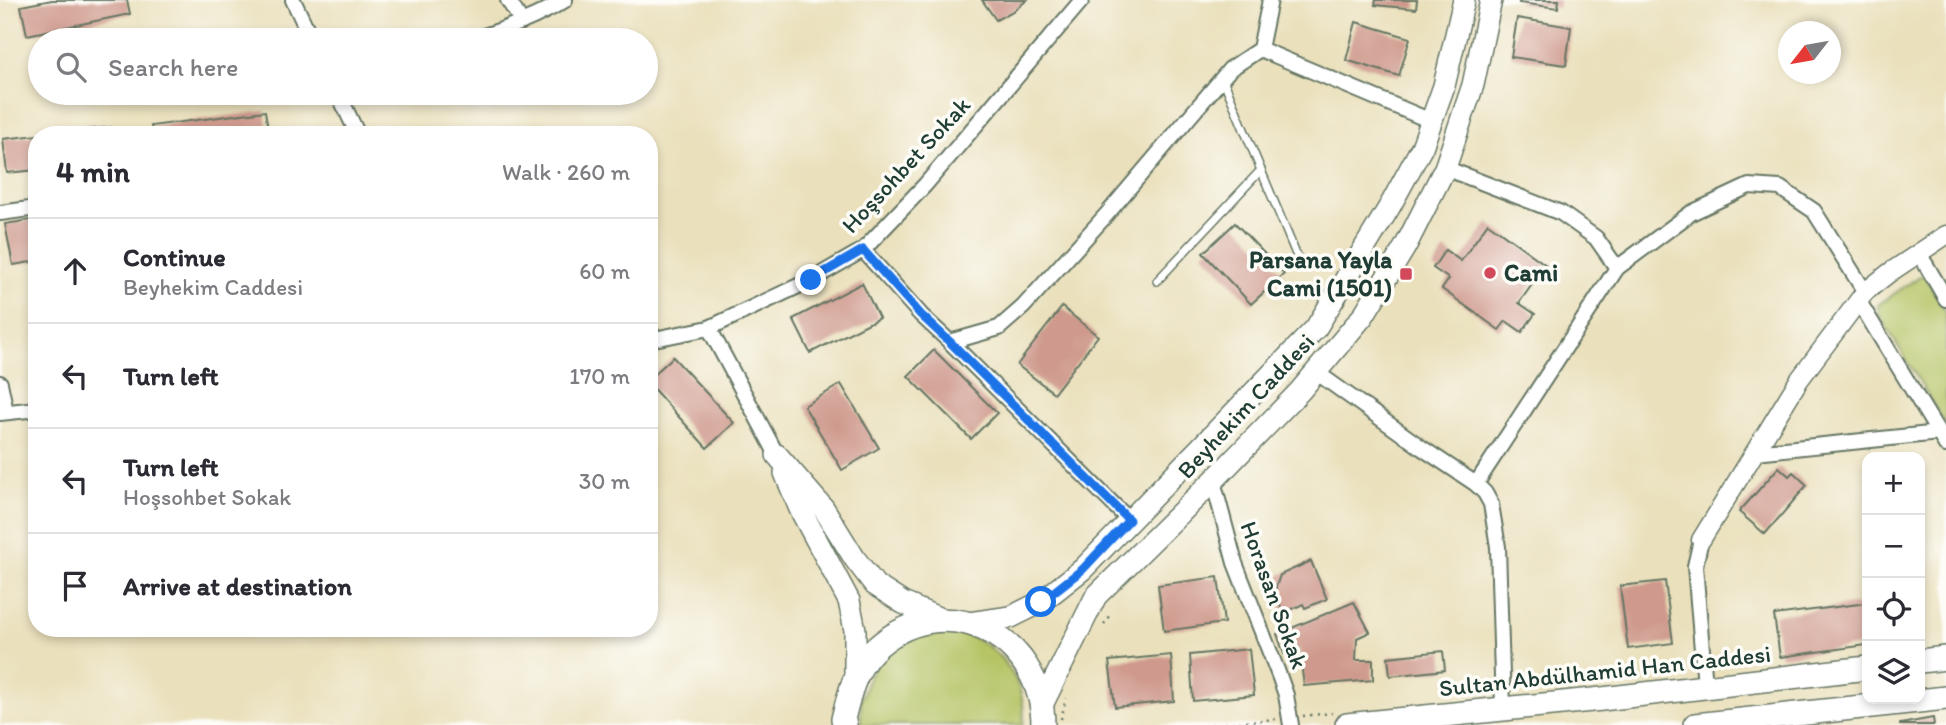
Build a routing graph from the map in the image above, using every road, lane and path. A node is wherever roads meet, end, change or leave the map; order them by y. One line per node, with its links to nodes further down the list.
1 (293, 0): 9 (street)
2 (508, 0): 8 (street)
3 (565, 0): 8 (street)
4 (1082, 0): 21 (street, Hoşsohbet Sokak)
5 (1270, 0): 11 (street)
6 (1464, 0): 14 (main road, Beyhekim Caddesi)
7 (1491, 0): 16 (main road, Beyhekim Caddesi)
8 (522, 22): 10 (street)
9 (306, 28)
10 (508, 28)
11 (1260, 49): 12 (street); 14 (street)
12 (1223, 78): 17 (lane); 30 (street)
13 (344, 105): 15 (street)
14 (1432, 121): 40 (main road, Beyhekim Caddesi)
15 (354, 126)
16 (1445, 168): 24 (street); 31 (main road, Beyhekim Caddesi)
17 (1261, 170): 23 (lane); 25 (lane)
18 (28, 209): 19 (street)
19 (0, 213)
20 (1946, 235): 22 (street)
21 (863, 250): 28 (street, Hoşsohbet Sokak); 30 (street)
22 (1919, 253): 26 (street); 27 (street)
23 (1298, 259)
24 (1617, 268): 26 (street); 39 (street)
25 (1157, 281)
26 (1861, 296): 35 (street); 36 (street)
27 (1946, 299)
28 (709, 328): 29 (street, Hoşsohbet Sokak); 37 (street)
29 (658, 338)
30 (950, 342): 40 (street)
31 (1316, 372): 38 (main road, Beyhekim Caddesi); 39 (street)
32 (0, 383): 34 (street)
33 (28, 410): 34 (street)
34 (3, 412)
35 (1942, 439): 36 (street)
36 (1755, 452): 41 (street)
37 (777, 455): 42 (main road); 47 (main road)
38 (1213, 481): 51 (main road, Beyhekim Caddesi); 54 (street, Horasan Sokak)
39 (1476, 484): 50 (street)
40 (1129, 520): 43 (main road, Beyhekim Caddesi)
41 (1700, 540): 48 (street)
42 (943, 620): 43 (main road); 47 (main road)
43 (968, 623): 51 (main road)
44 (1946, 658): 45 (main road)
45 (1925, 661)
46 (1862, 669): 48 (main road, Sultan Abdülhamid Han Caddesi)
47 (855, 677): 52 (main road)
48 (1705, 687): 50 (main road, Sultan Abdülhamid Han Caddesi)
49 (1946, 698): 53 (main road)
50 (1503, 708): 55 (main road, Sultan Abdülhamid Han Caddesi)
51 (1043, 720)
52 (842, 723)
53 (1707, 724)
54 (1291, 725)
55 (1348, 725)

